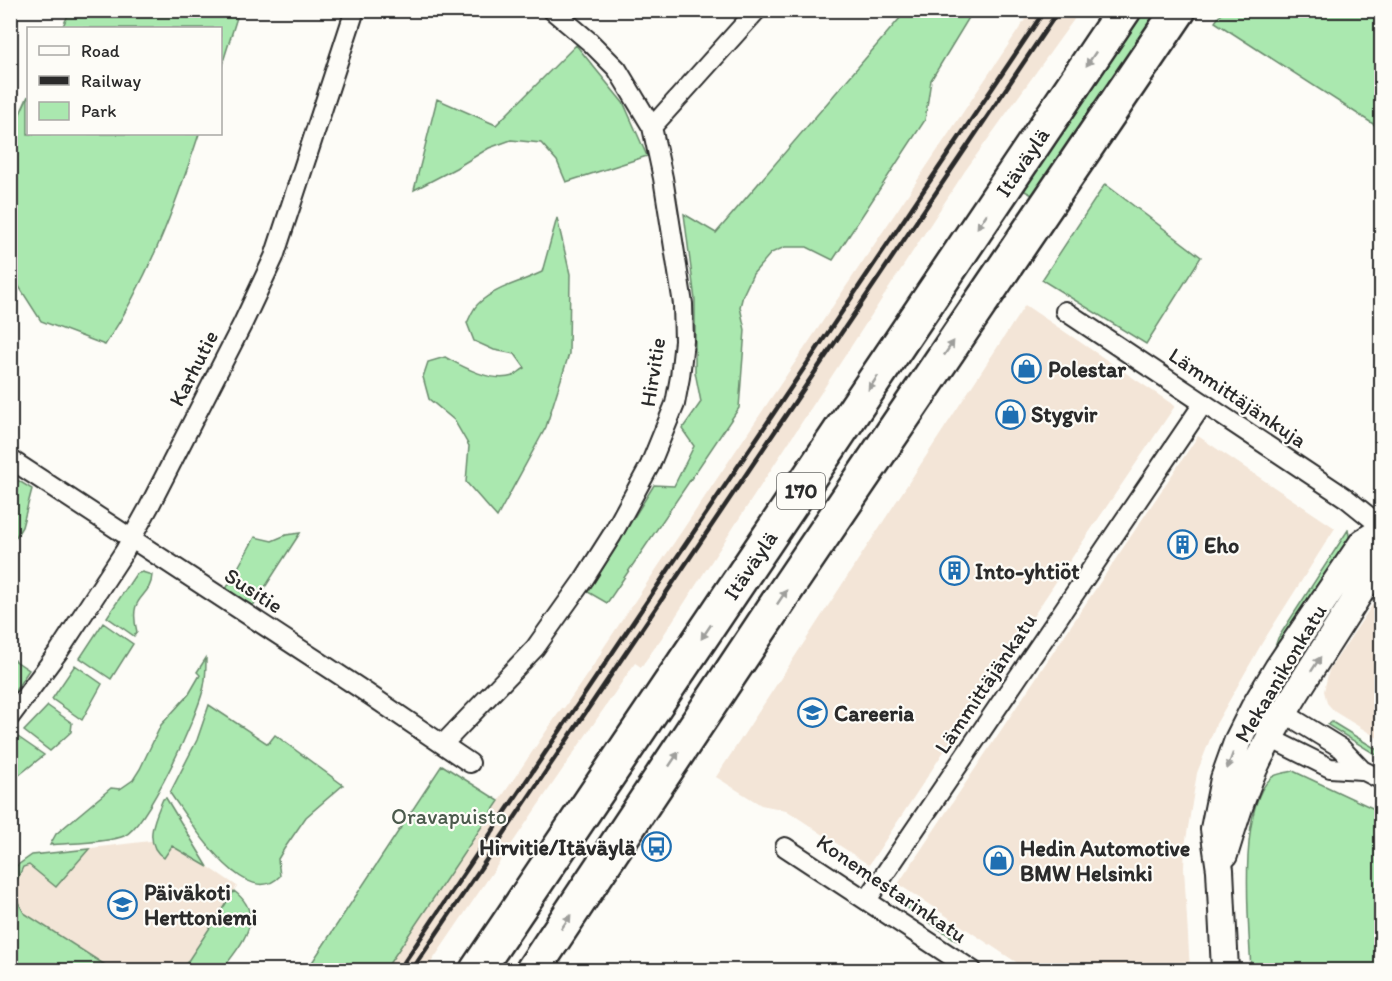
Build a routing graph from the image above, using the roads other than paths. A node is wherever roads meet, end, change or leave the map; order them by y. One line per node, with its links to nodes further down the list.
1 (355, 10): 11 (street, Karhutie)
2 (552, 10): 6 (street, Hirvitie)
3 (758, 10): 6 (street)
4 (1124, 10): 24 (highway, Itäväylä / 170, one-way to 24)
5 (1179, 10): 25 (highway, Itäväylä / 170, one-way to 5)
6 (652, 127): 17 (street, Hirvitie)
7 (1065, 311): 8 (street, Lämmittäjänkuja)
8 (1203, 404): 10 (street, Lämmittäjänkuja); 23 (street, Lämmittäjänkatu)
9 (10, 459): 11 (street, Susitie)
10 (1382, 528): 13 (street, Mekaanikonkatu)
11 (132, 539): 15 (street, Karhutie); 17 (street, Susitie)
12 (1382, 556): 14 (street, Mekaanikonkatu, one-way to 12)
13 (1254, 708): 14 (street); 16 (street); 22 (street, Mekaanikonkatu, one-way to 22)
14 (1284, 713): 16 (street, Mekaanikonkatu); 19 (street)
15 (10, 717)
16 (1270, 738): 19 (street); 22 (street, Mekaanikonkatu)
17 (443, 744): 18 (street, Susitie)
18 (470, 763)
19 (1362, 770): 20 (street)
20 (1382, 780)
21 (785, 847): 23 (street, Konemestarinkatu)
22 (1220, 870): 27 (street, Mekaanikonkatu)
23 (867, 900): 26 (street, Konemestarinkatu)
24 (477, 970)
25 (533, 970)
26 (972, 970)
27 (1225, 970)

